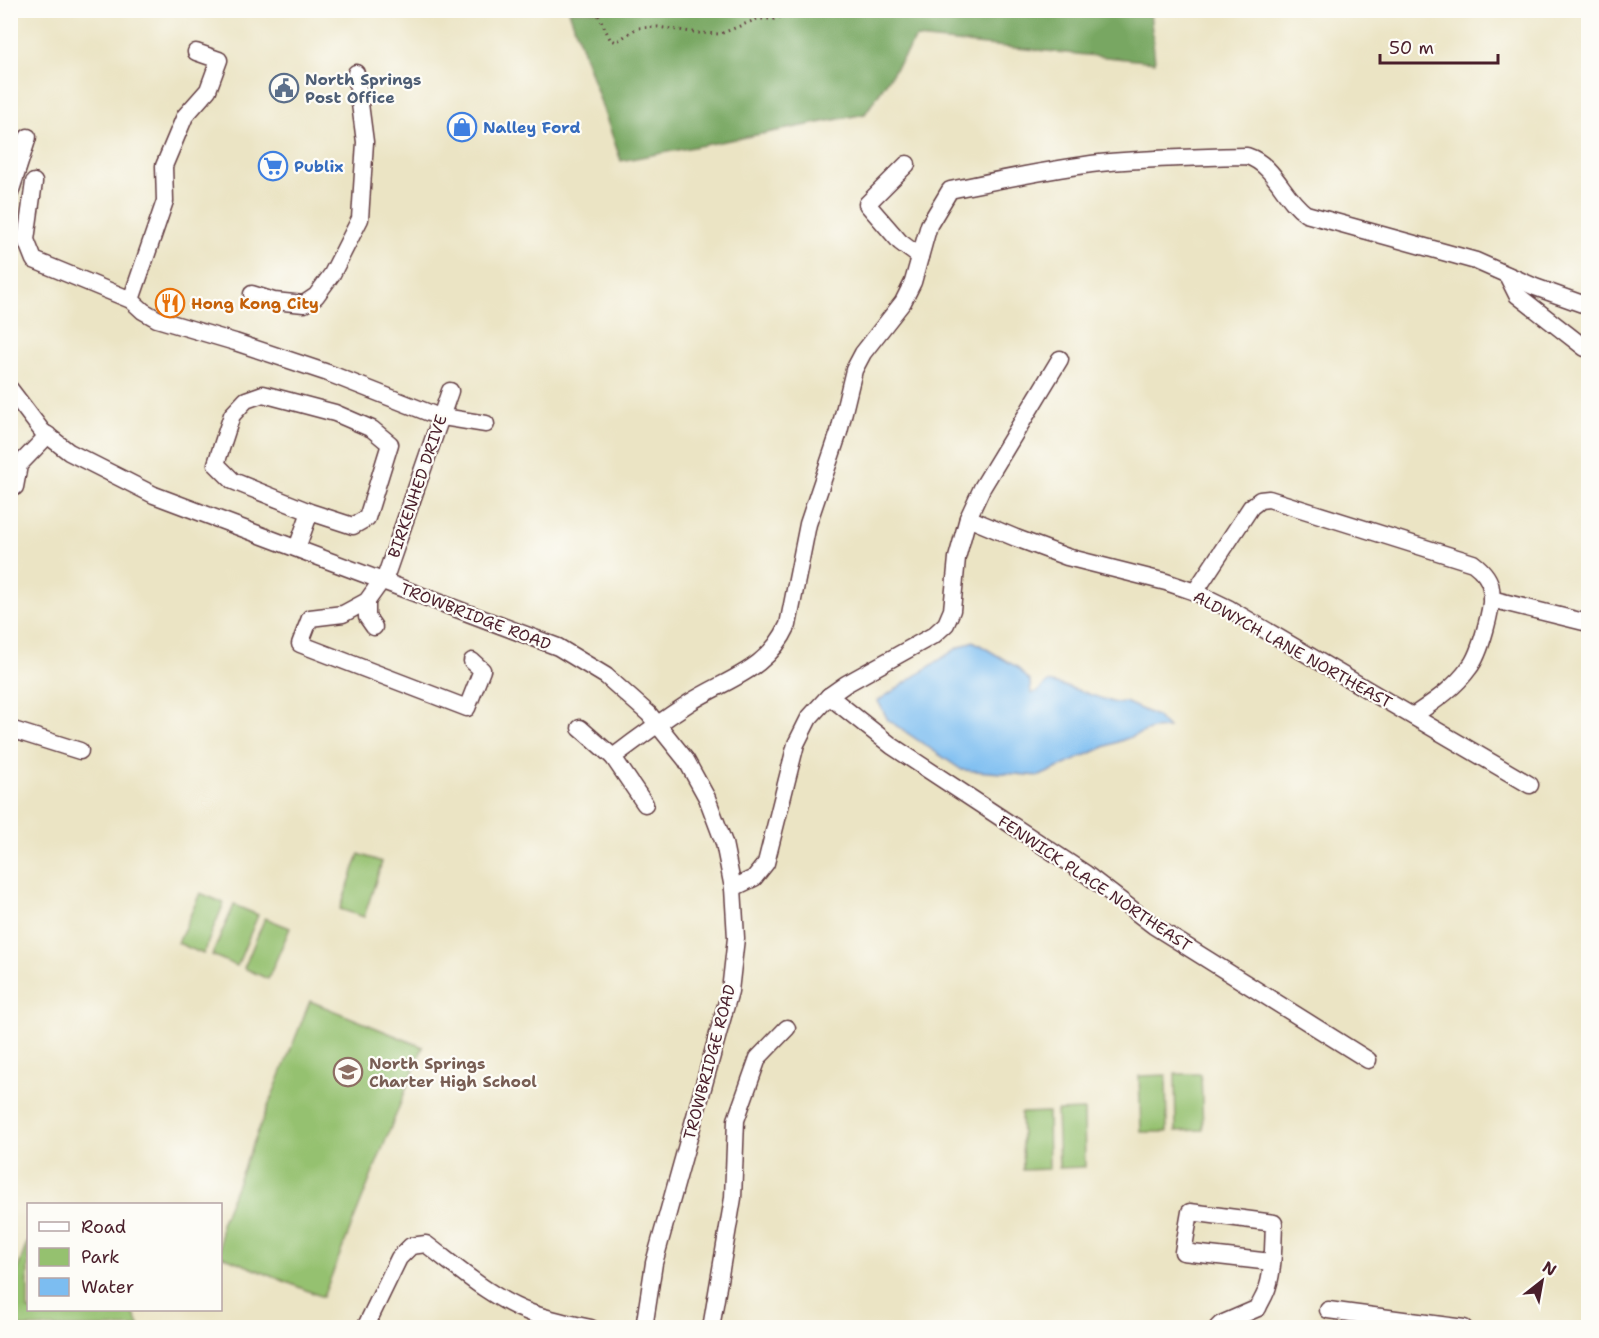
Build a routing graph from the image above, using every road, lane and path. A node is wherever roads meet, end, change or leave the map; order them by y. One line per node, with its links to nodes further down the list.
1 (596, 10): 2 (path)
2 (792, 10)
3 (196, 52): 13 (street)
4 (356, 73): 12 (street)
5 (28, 137): 7 (street)
6 (907, 164): 10 (street)
7 (14, 170): 9 (street)
8 (33, 182): 13 (street)
9 (10, 193)
10 (920, 257): 11 (street); 36 (street)
11 (1507, 275): 14 (street); 15 (street)
12 (252, 294)
13 (131, 300): 19 (street)
14 (1588, 306)
15 (1586, 348)
16 (1060, 359): 25 (street)
17 (10, 389): 21 (street, TROWBRIDGE ROAD)
18 (450, 392): 19 (street, BIRKENHED DRIVE)
19 (441, 417): 20 (street); 27 (street, BIRKENHED DRIVE)
20 (486, 424)
21 (48, 435): 22 (street); 26 (street, TROWBRIDGE ROAD)
22 (15, 464): 23 (street)
23 (15, 487)
24 (310, 512): 24 (street); 26 (street)
25 (968, 518): 28 (street, ALDWYCH LANE NORTHEAST); 34 (street)
26 (297, 548): 27 (street, TROWBRIDGE ROAD)
27 (383, 580): 30 (street, BIRKENHED DRIVE); 36 (street, TROWBRIDGE ROAD)
28 (1195, 592): 29 (street); 35 (street, ALDWYCH LANE NORTHEAST)
29 (1491, 599): 31 (street); 35 (street)
30 (367, 601): 32 (street); 33 (street)
31 (1588, 623)
32 (374, 627)
33 (472, 661)
34 (829, 696): 43 (street); 45 (street, FENWICK PLACE NORTHEAST)
35 (1413, 716): 41 (street, ALDWYCH LANE NORTHEAST)
36 (658, 724): 40 (street); 43 (street, TROWBRIDGE ROAD)
37 (580, 728): 40 (street)
38 (10, 729): 39 (street)
39 (80, 751)
40 (613, 757): 42 (street)
41 (1530, 785)
42 (645, 804)
43 (734, 888): 50 (street, TROWBRIDGE ROAD)
44 (787, 1028): 51 (street)
45 (1368, 1060)
46 (1271, 1262): 46 (street); 52 (street)
47 (1328, 1310): 53 (street)
48 (365, 1328): 49 (street)
49 (591, 1328)
50 (644, 1328)
51 (711, 1328)
52 (1216, 1328)
53 (1464, 1328)

